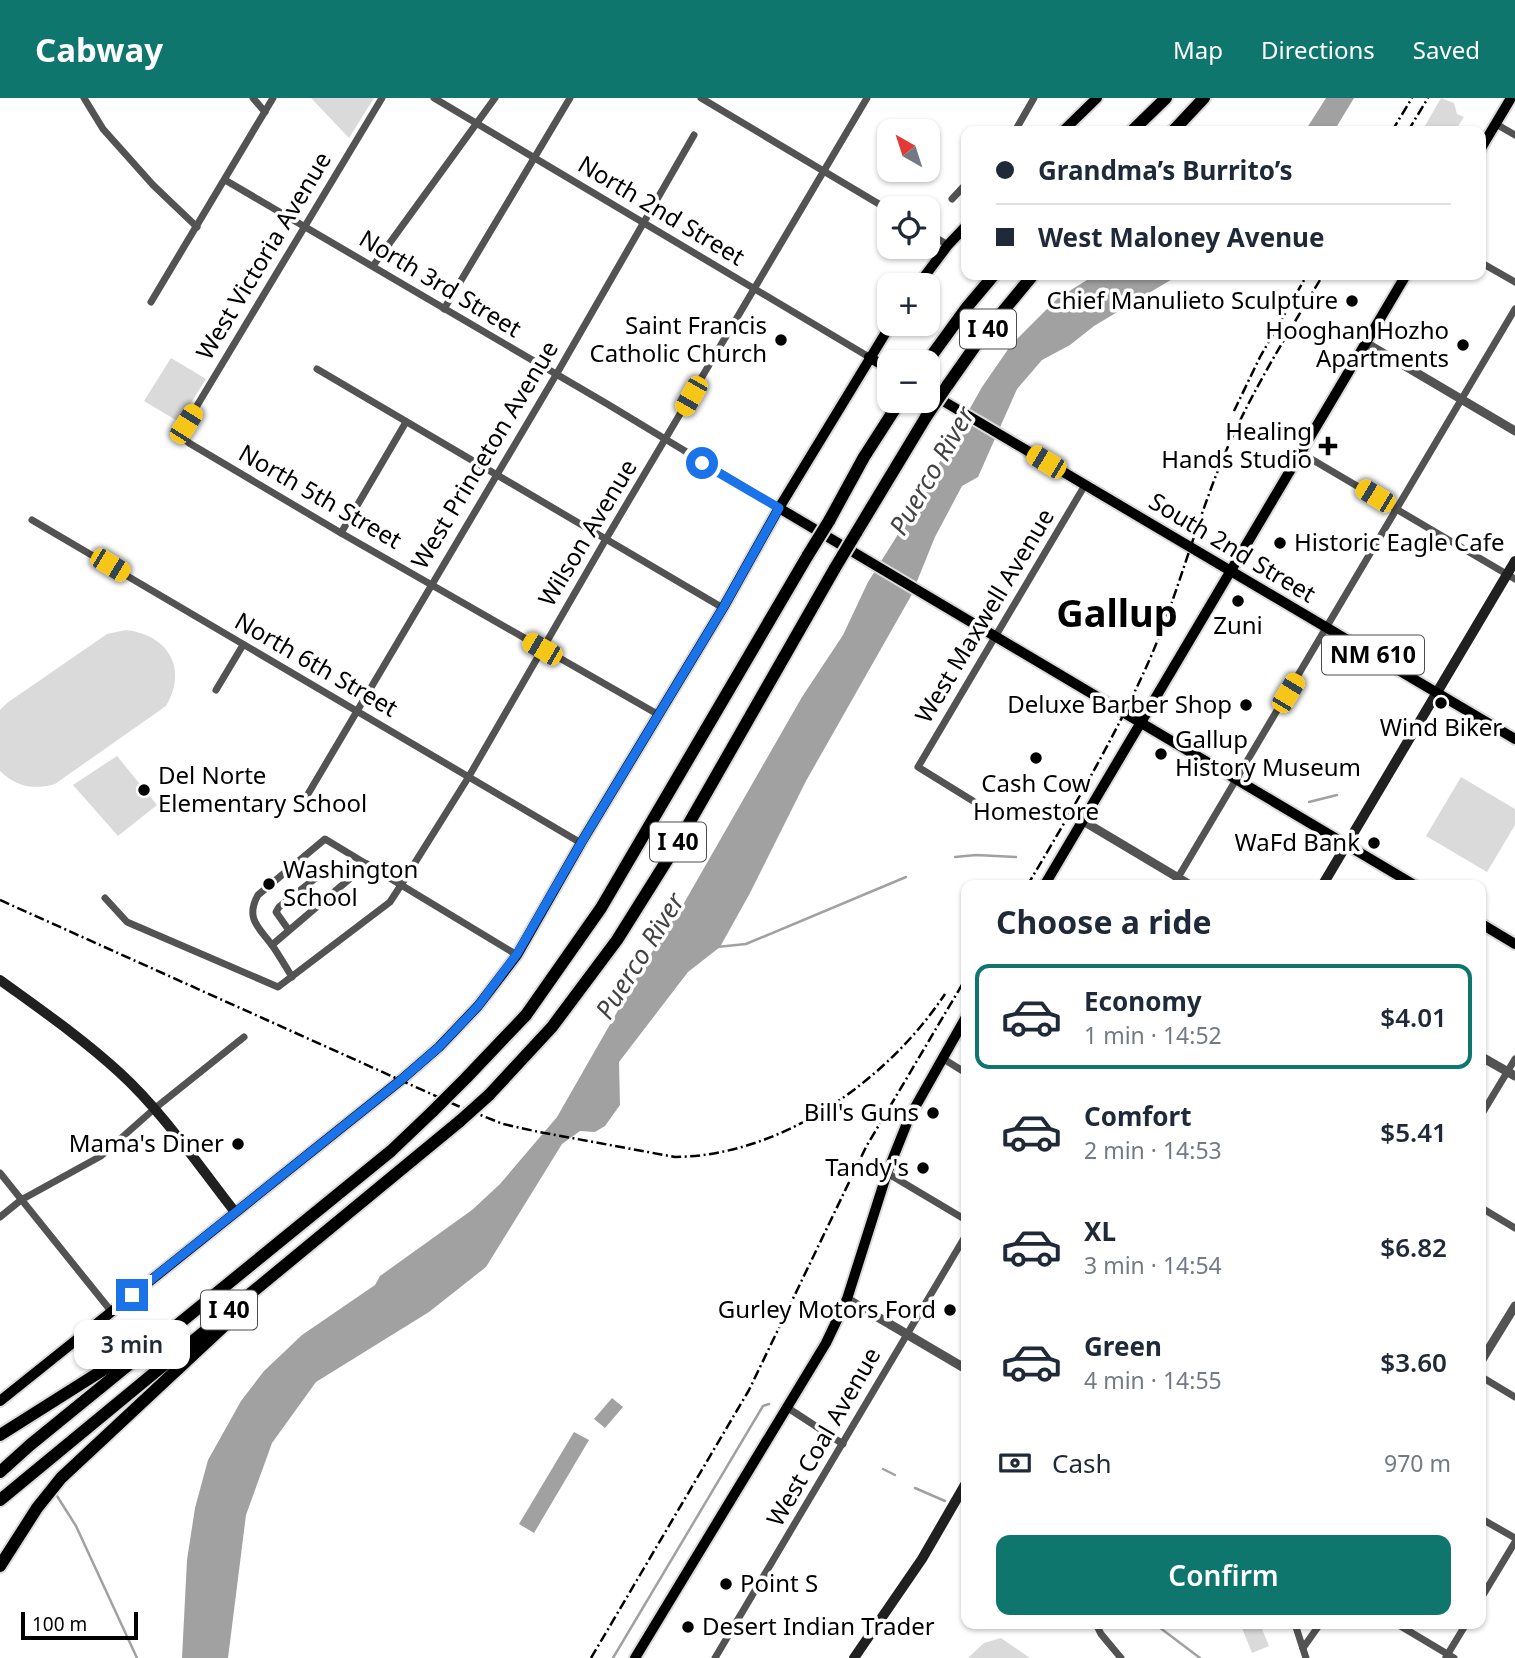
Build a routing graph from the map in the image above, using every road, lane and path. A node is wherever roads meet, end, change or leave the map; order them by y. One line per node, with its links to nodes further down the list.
1 (84, 98): 35 (street)
2 (253, 98): 17 (street)
3 (274, 98): 17 (street)
4 (382, 98): 34 (street, West Victoria Avenue)
5 (434, 98): 18 (street, North 2nd Street)
6 (495, 98): 18 (street)
7 (570, 98): 27 (street)
8 (701, 98): 16 (street)
9 (720, 98): 16 (street)
10 (867, 98): 28 (street, Wilson Avenue)
11 (1034, 98): 20 (street)
12 (1097, 98): 21 (main road)
13 (1166, 98): 22 (highway)
14 (1204, 98): 23 (highway)
15 (1511, 98): 19 (main road)
16 (715, 107): 28 (street)
17 (265, 112): 29 (street)
18 (477, 123): 27 (street, North 2nd Street); 40 (street)
19 (1496, 124): 25 (street); 26 (main road)
20 (1018, 126)
21 (1068, 126)
22 (1137, 126)
23 (1179, 126)
24 (694, 135): 33 (street, West Princeton Avenue)
25 (1515, 135)
26 (1486, 140)
27 (535, 158): 33 (street, North 2nd Street); 48 (street)
28 (823, 171): 32 (street); 46 (street, Wilson Avenue)
29 (226, 180): 34 (street, North 3rd Street); 35 (street)
30 (961, 189): 31 (street)
31 (952, 199)
32 (877, 203)
33 (643, 222): 46 (street, North 2nd Street); 56 (street, West Princeton Avenue)
34 (306, 226): 40 (street, North 3rd Street); 62 (street, West Victoria Avenue)
35 (197, 227): 47 (street)
36 (961, 231): 38 (main road)
37 (940, 240): 38 (street)
38 (948, 245): 41 (main road)
39 (1486, 265): 45 (street)
40 (373, 266): 48 (street, North 3rd Street)
41 (927, 273)
42 (990, 280): 52 (highway, I 40)
43 (1029, 280): 127 (highway, I 40, bridge)
44 (1403, 280): 51 (main road)
45 (1515, 282)
46 (753, 290): 53 (street, North 2nd Street); 63 (street, Wilson Avenue)
47 (151, 302)
48 (444, 309): 56 (street, North 3rd Street)
49 (1515, 309): 58 (street)
50 (883, 336): 53 (main road)
51 (1366, 343): 58 (street); 64 (main road)
52 (936, 350)
53 (869, 357): 54 (main road); 67 (main road)
54 (877, 362)
55 (317, 369): 60 (street)
56 (556, 375): 63 (street, North 3rd Street); 65 (street, West Princeton Avenue)
57 (940, 399): 66 (main road, South 2nd Street / NM 610)
58 (1461, 400): 61 (street); 68 (street)
59 (892, 413): 130 (highway, I 40, bridge)
60 (407, 422): 65 (street); 70 (street)
61 (1515, 431)
62 (182, 436): 70 (street, North 5th Street)
63 (666, 439): 67 (street, North 3rd Street); 71 (street, Wilson Avenue)
64 (1301, 453): 68 (street); 73 (main road)
65 (496, 474): 71 (street); 75 (street, West Princeton Avenue)
66 (1085, 485): 73 (main road, South 2nd Street / NM 610); 78 (street, West Maxwell Avenue)
67 (779, 508): 76 (main road); 78 (main road)
68 (1397, 510): 74 (street); 77 (street)
69 (32, 520): 79 (street, North 6th Street)
70 (341, 533): 75 (street, North 5th Street)
71 (606, 539): 76 (street); 80 (street, Wilson Avenue)
72 (1515, 561): 74 (main road)
73 (1231, 571): 77 (main road, South 2nd Street / NM 610); 85 (main road)
74 (1511, 577): 82 (main road)
75 (430, 584): 80 (street, North 5th Street); 83 (street, West Princeton Avenue)
76 (723, 608): 84 (main road)
77 (1326, 628): 82 (main road, South 2nd Street / NM 610); 88 (street)
78 (995, 636): 85 (main road); 90 (street, West Maxwell Avenue)
79 (243, 645): 81 (street); 83 (street, North 6th Street)
80 (542, 649): 84 (street, North 5th Street); 87 (street, Wilson Avenue)
81 (216, 690)
82 (1436, 693): 86 (main road, South 2nd Street / NM 610); 93 (main road)
83 (356, 710): 87 (street, North 6th Street); 89 (street, West Princeton Avenue)
84 (659, 715): 92 (main road)
85 (1141, 723): 88 (main road); 91 (main road)
86 (1515, 739)
87 (468, 778): 92 (street, North 6th Street); 101 (street, Wilson Avenue)
88 (1236, 780): 93 (main road); 98 (street)
89 (308, 794)
90 (973, 801)
91 (1083, 821): 96 (main road); 97 (street)
92 (581, 843): 107 (main road)
93 (1346, 844): 99 (main road); 100 (main road)
94 (367, 864): 95 (street); 101 (street); 106 (street)
95 (348, 879): 104 (street); 104 (street)
96 (1048, 880)
97 (1174, 880)
98 (1177, 880)
99 (1325, 880)
100 (1406, 880)
101 (401, 885): 107 (street); 108 (street, Wilson Avenue)
102 (105, 898): 108 (street, Wilson Avenue)
103 (1486, 927): 105 (main road)
104 (288, 929): 106 (street)
105 (1515, 944)
106 (272, 945): 108 (street)
107 (517, 954): 123 (main road)
108 (292, 977)
109 (0, 980): 117 (main road)
110 (961, 1026): 112 (main road)
111 (244, 1037): 117 (street)
112 (942, 1058): 115 (street); 120 (main road)
113 (1486, 1059): 116 (street)
114 (1515, 1059): 116 (street)
115 (961, 1070)
116 (1511, 1074): 118 (street)
117 (154, 1109): 121 (street); 123 (main road)
118 (1486, 1109)
119 (0, 1173): 121 (street)
120 (887, 1173): 125 (street); 129 (main road)
121 (21, 1200): 124 (street); 132 (street)
122 (1486, 1211): 126 (street)
123 (235, 1212): 132 (main road)
124 (0, 1217)
125 (961, 1217)
126 (1515, 1228)
127 (319, 1238): 144 (highway, I 40); 147 (highway)
128 (961, 1243): 133 (street, West Coal Avenue)
129 (847, 1299): 133 (street); 139 (main road)
130 (209, 1301): 140 (highway); 142 (highway, I 40)
131 (1515, 1306): 134 (street)
132 (111, 1311): 138 (main road)
133 (907, 1334): 135 (street); 141 (street, West Coal Avenue)
134 (1486, 1353)
135 (961, 1366)
136 (1486, 1380): 137 (street)
137 (1515, 1397)
138 (0, 1401)
139 (788, 1408): 141 (street); 156 (main road)
140 (0, 1435)
141 (843, 1444): 157 (street, West Coal Avenue)
142 (0, 1472)
143 (961, 1492): 158 (main road)
144 (0, 1500)
145 (1486, 1522): 146 (street)
146 (1515, 1540): 148 (street)
147 (0, 1566)
148 (1486, 1590)
149 (1099, 1629): 159 (street)
150 (1297, 1629): 154 (street)
151 (1316, 1629): 154 (street)
152 (1405, 1629): 155 (street)
153 (1464, 1629): 155 (street)
154 (1303, 1648): 160 (street)
155 (1450, 1657)
156 (635, 1658)
157 (715, 1658)
158 (854, 1658)
159 (1121, 1658)
160 (1306, 1658)

